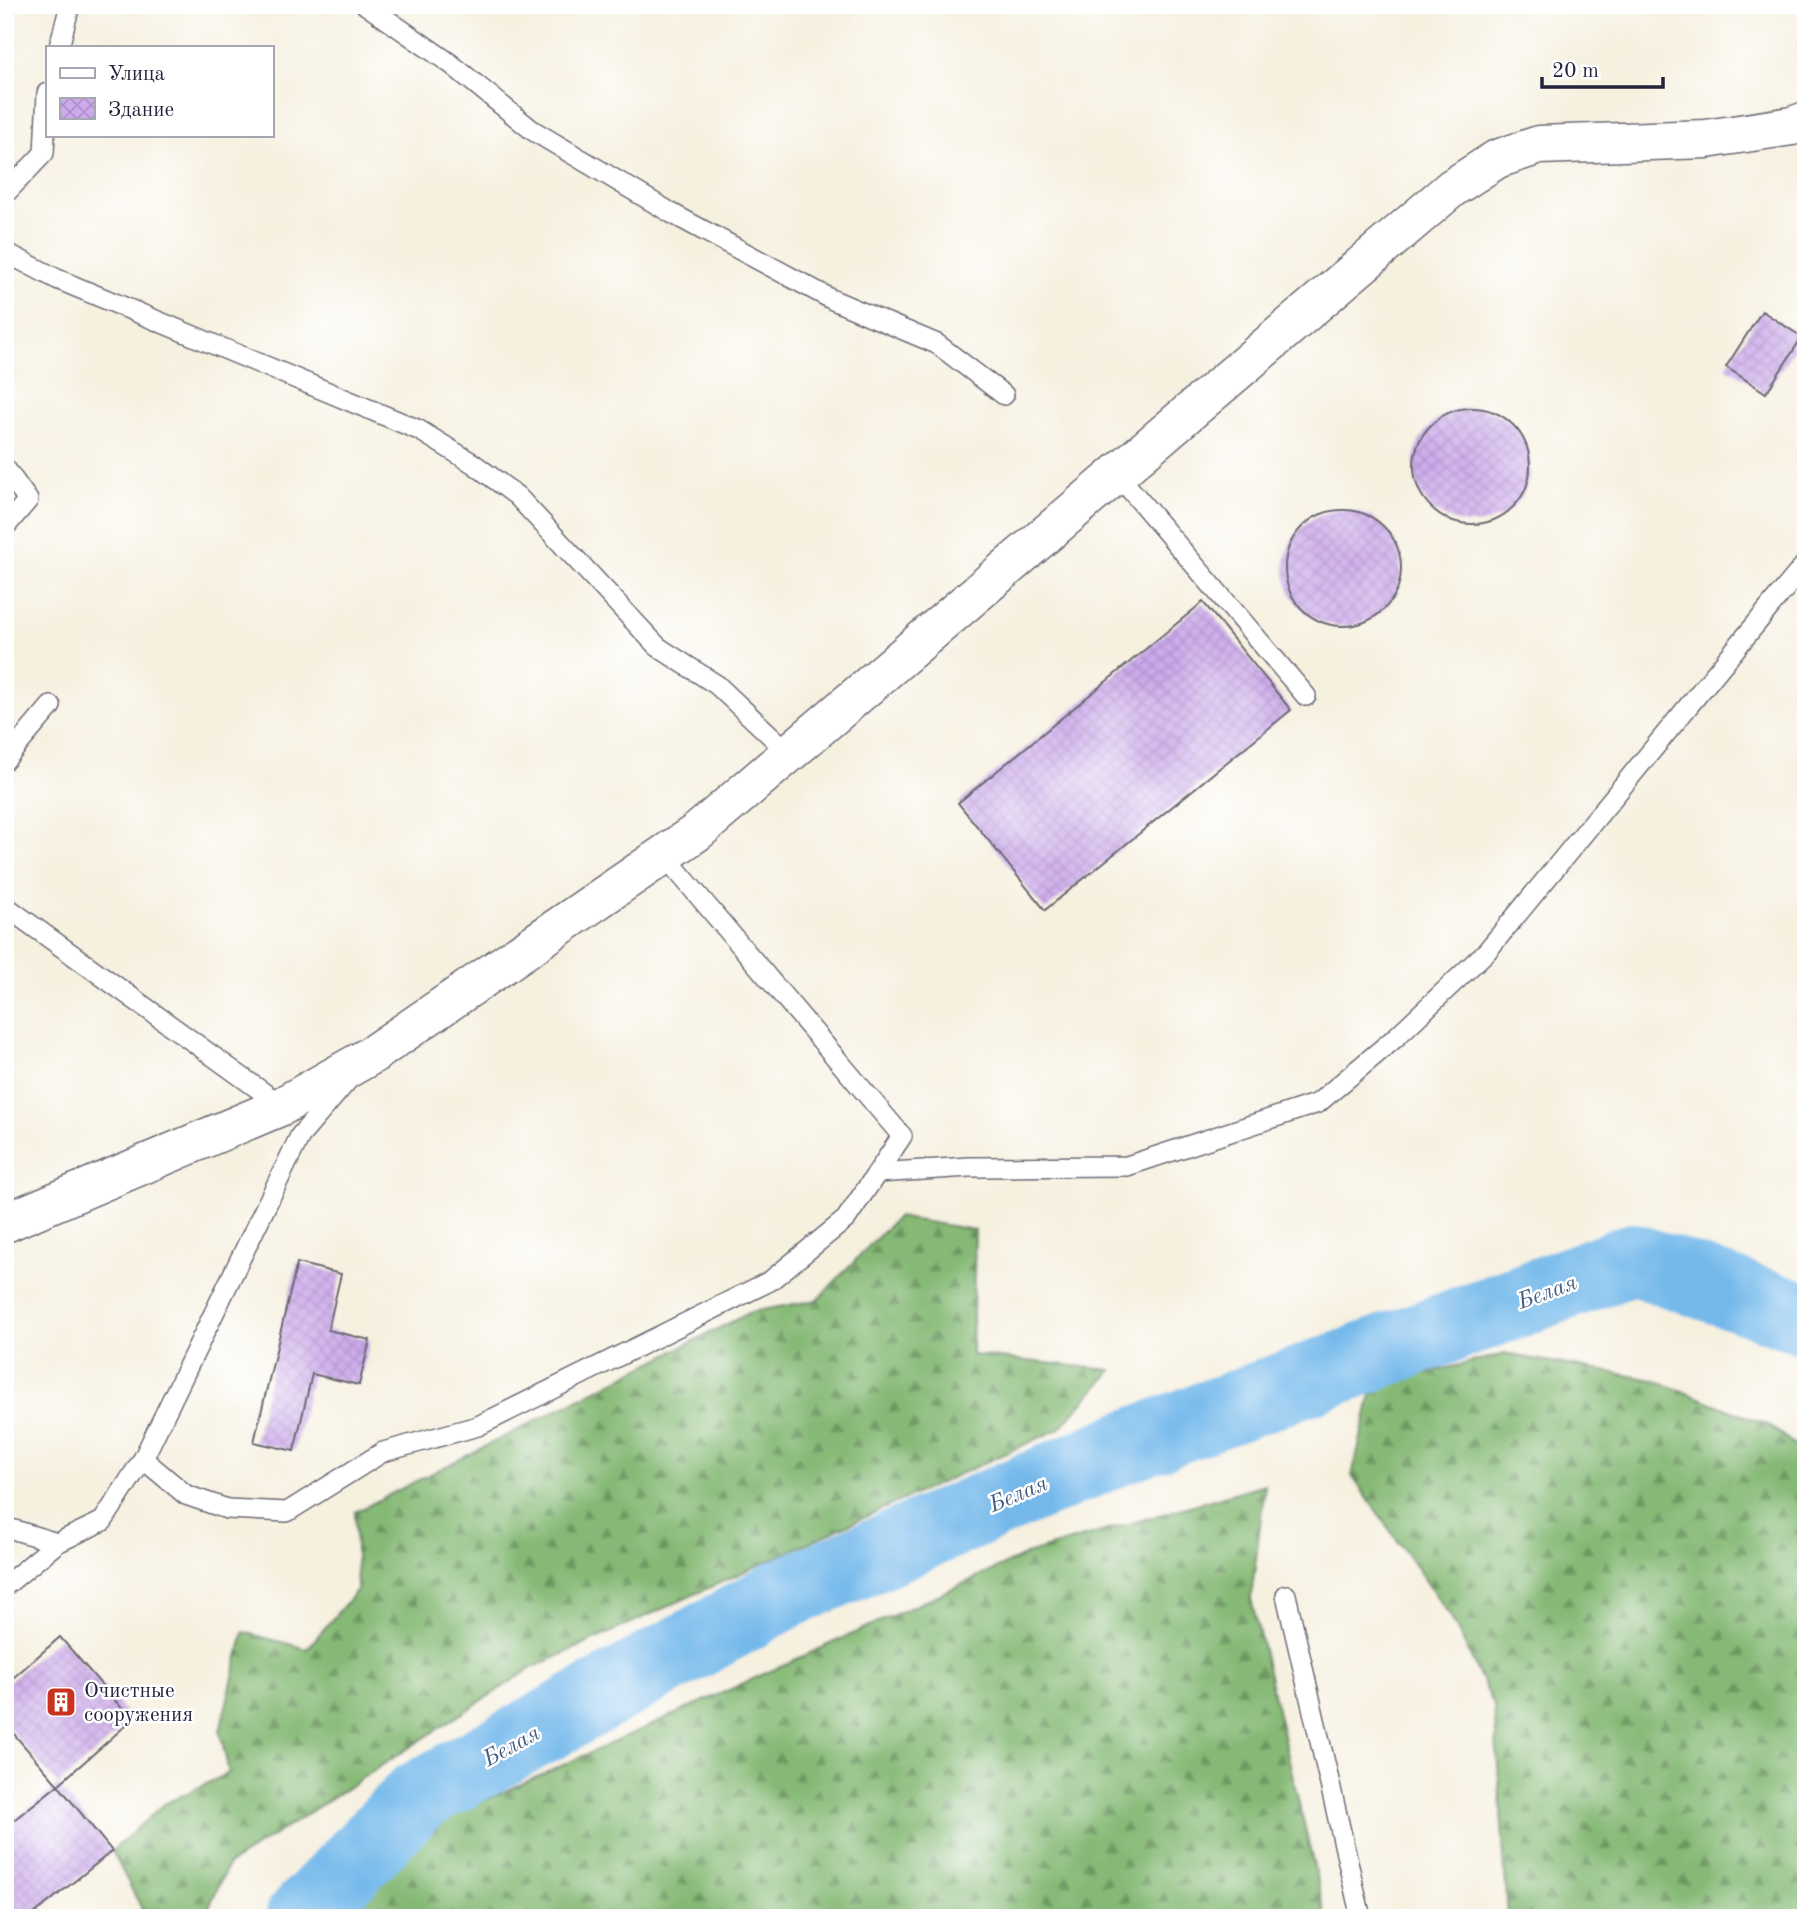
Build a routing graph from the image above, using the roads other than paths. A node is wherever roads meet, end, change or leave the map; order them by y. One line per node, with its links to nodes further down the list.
1 (70, 5): 3 (lane)
2 (366, 5): 8 (lane)
3 (59, 46)
4 (46, 113): 6 (lane)
5 (1806, 121): 10 (street)
6 (5, 194)
7 (5, 252): 15 (lane)
8 (1004, 395)
9 (5, 468): 11 (lane)
10 (1117, 474): 13 (lane); 15 (street)
11 (5, 527)
12 (1806, 563): 21 (lane)
13 (1306, 696)
14 (51, 706): 16 (lane)
15 (789, 753): 17 (street)
16 (5, 761)
17 (664, 855): 19 (street); 21 (lane)
18 (5, 906): 20 (lane)
19 (370, 1056): 20 (street); 23 (lane)
20 (282, 1106): 22 (street)
21 (877, 1173): 23 (lane)
22 (5, 1223)
23 (143, 1459): 25 (lane)
24 (5, 1527): 25 (lane)
25 (57, 1543): 26 (lane)
26 (5, 1586)
27 (1286, 1595): 28 (lane)
28 (1361, 1918)

